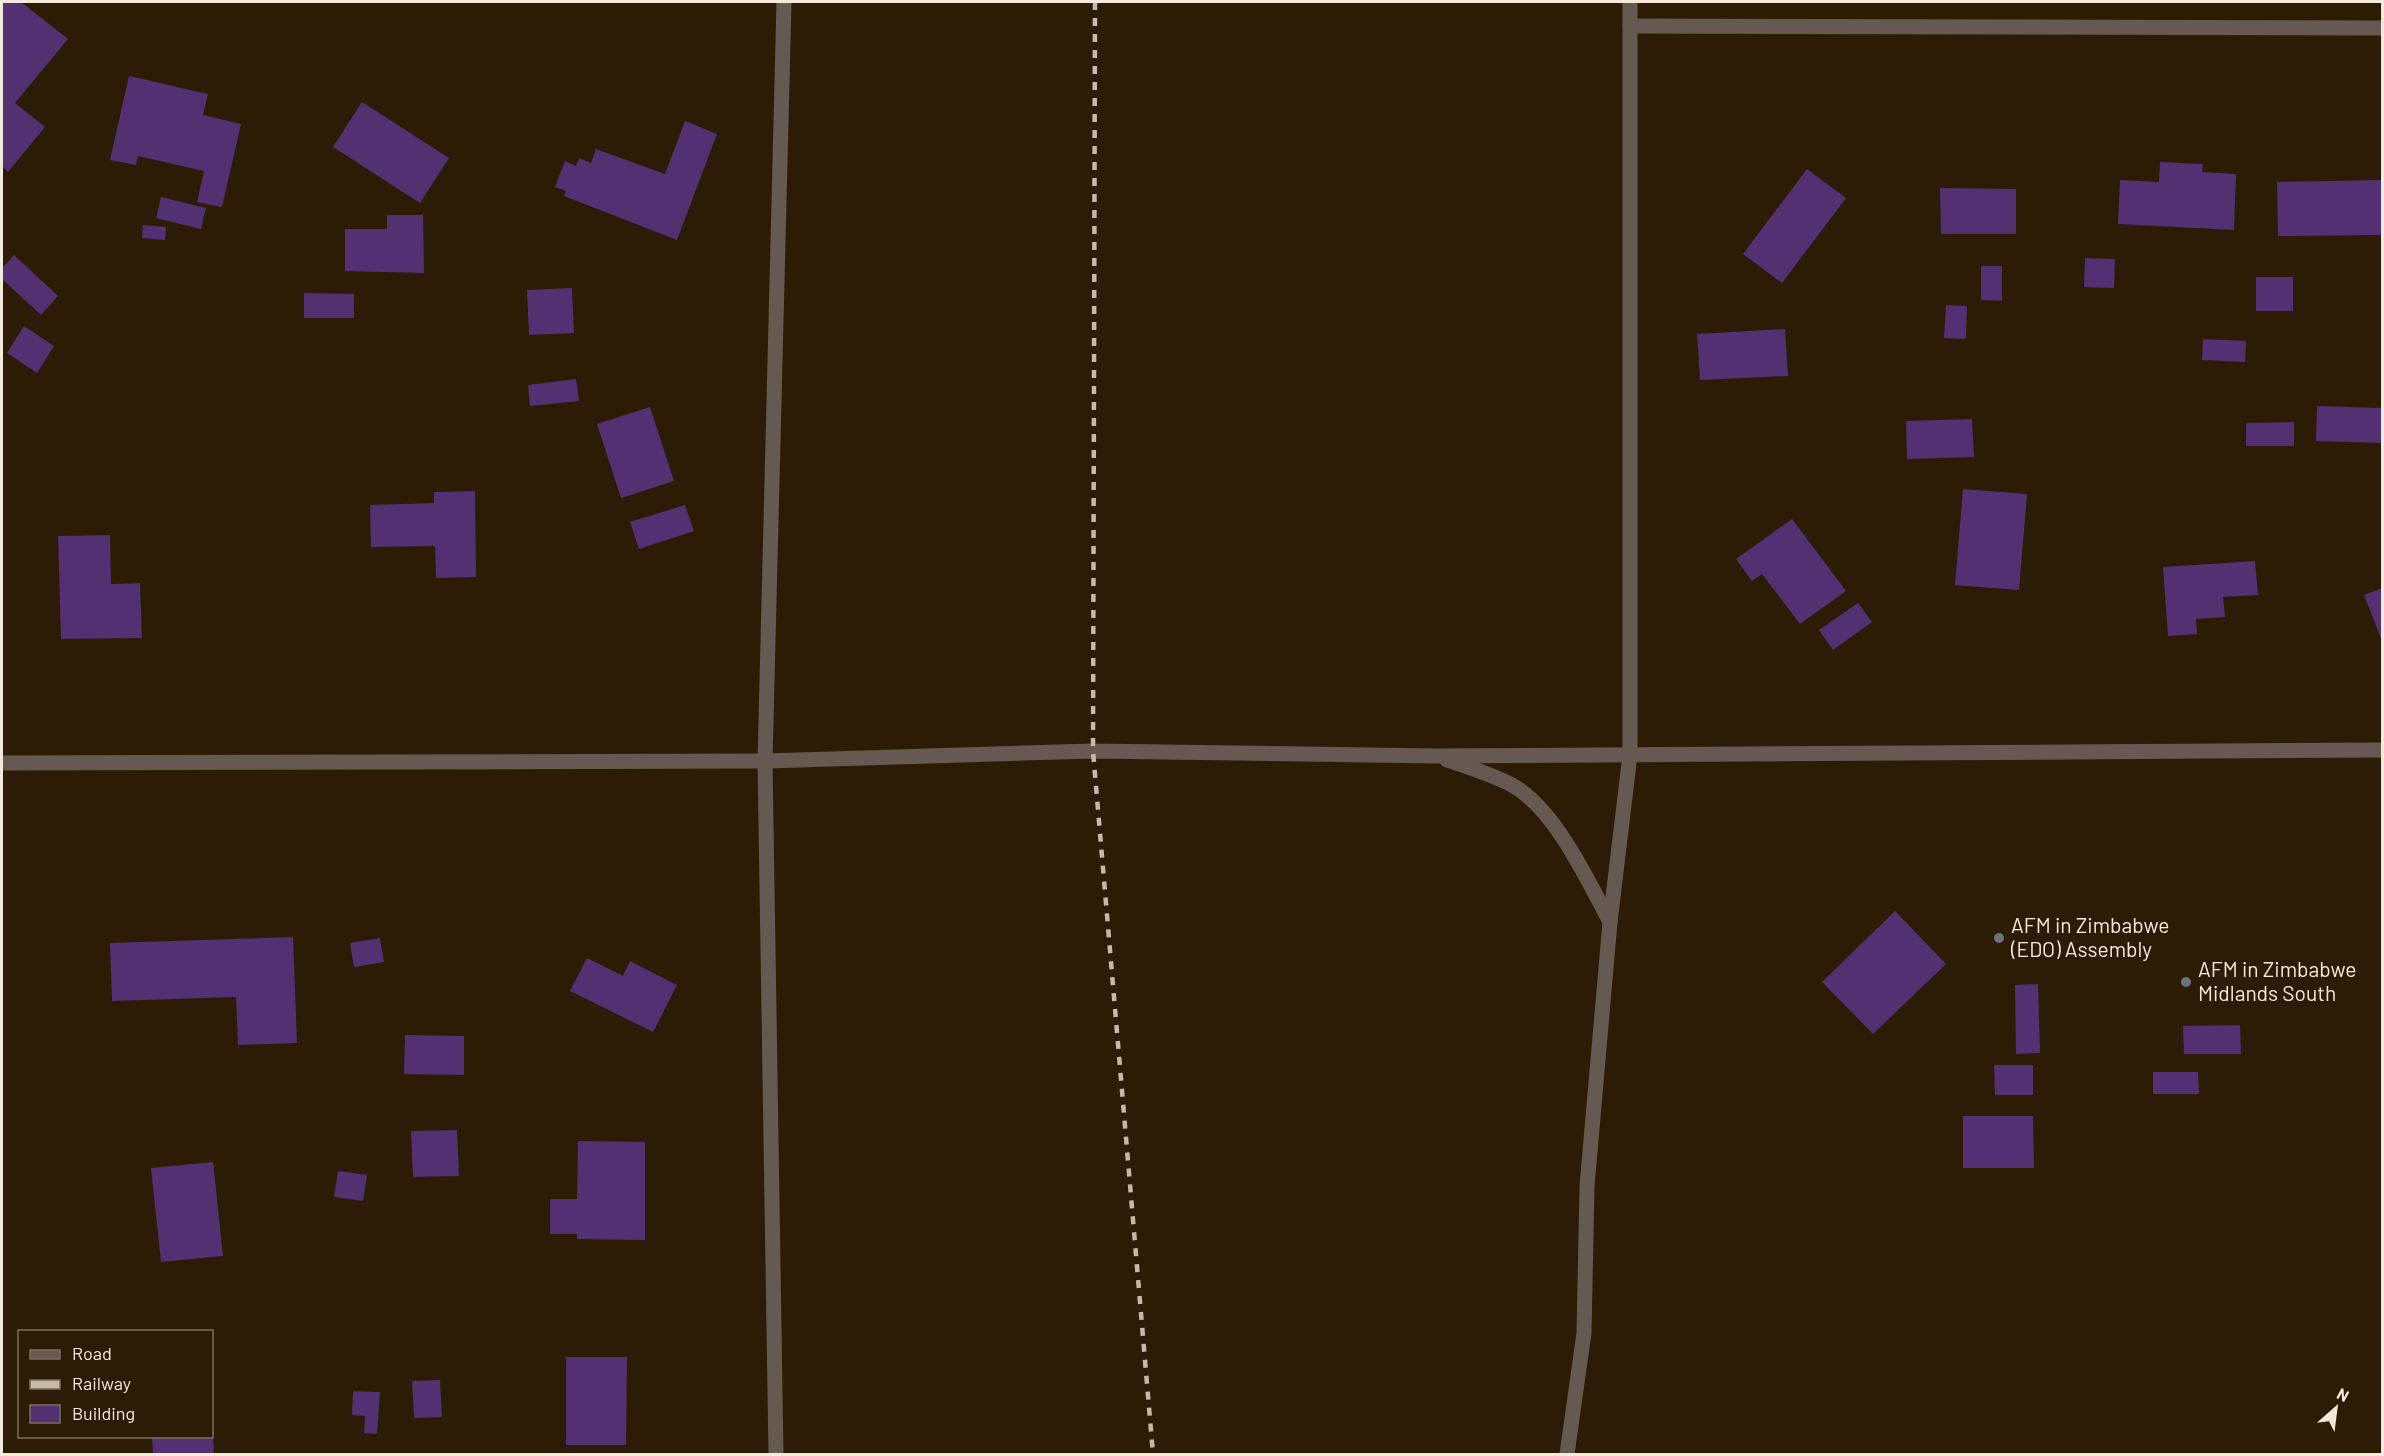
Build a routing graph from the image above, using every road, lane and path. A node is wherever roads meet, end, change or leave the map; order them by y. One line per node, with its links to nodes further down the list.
1 (784, 2): 8 (street)
2 (1630, 2): 3 (street)
3 (1630, 26): 4 (street); 6 (street)
4 (2382, 28)
5 (2382, 750): 6 (street)
6 (1630, 755): 7 (street); 10 (street)
7 (1436, 756): 8 (street); 10 (street)
8 (765, 761): 9 (street); 11 (street)
9 (2, 763)
10 (1610, 922): 12 (street)
11 (776, 1455)
12 (1567, 1455)

